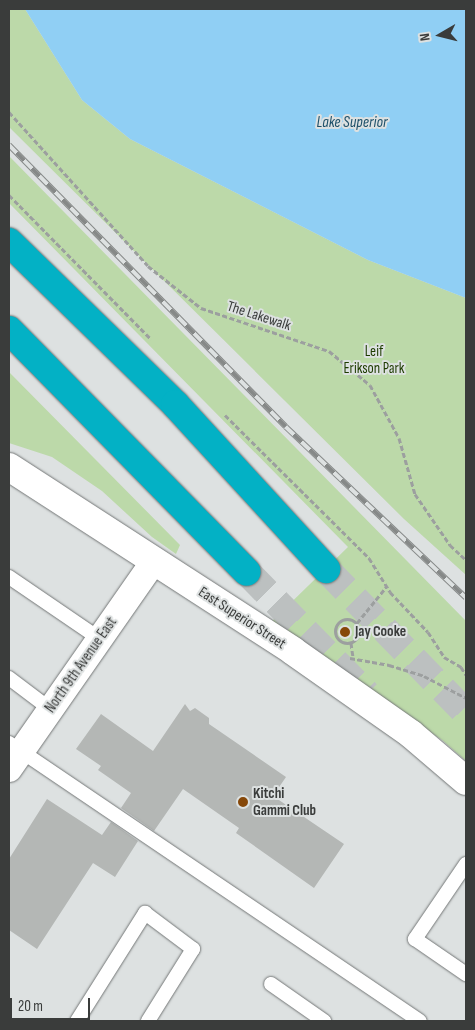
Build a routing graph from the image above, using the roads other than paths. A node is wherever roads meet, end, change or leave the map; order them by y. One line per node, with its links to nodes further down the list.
1 (9, 242): 5 (highway)
2 (9, 330): 6 (highway)
3 (9, 467): 4 (street, East Superior Street)
4 (154, 562): 8 (street, North 9th Avenue East); 12 (street, East Superior Street)
5 (326, 569)
6 (247, 572)
7 (9, 578): 8 (lane)
8 (100, 639): 10 (street, North 9th Avenue East)
9 (9, 678): 10 (lane)
10 (50, 709): 11 (street, North 9th Avenue East)
11 (13, 754): 19 (lane)
12 (466, 781)
13 (466, 864): 14 (lane)
14 (466, 974)
15 (271, 984): 18 (lane)
16 (77, 1021): 17 (lane)
17 (148, 1021)
18 (324, 1021)
19 (420, 1021)

